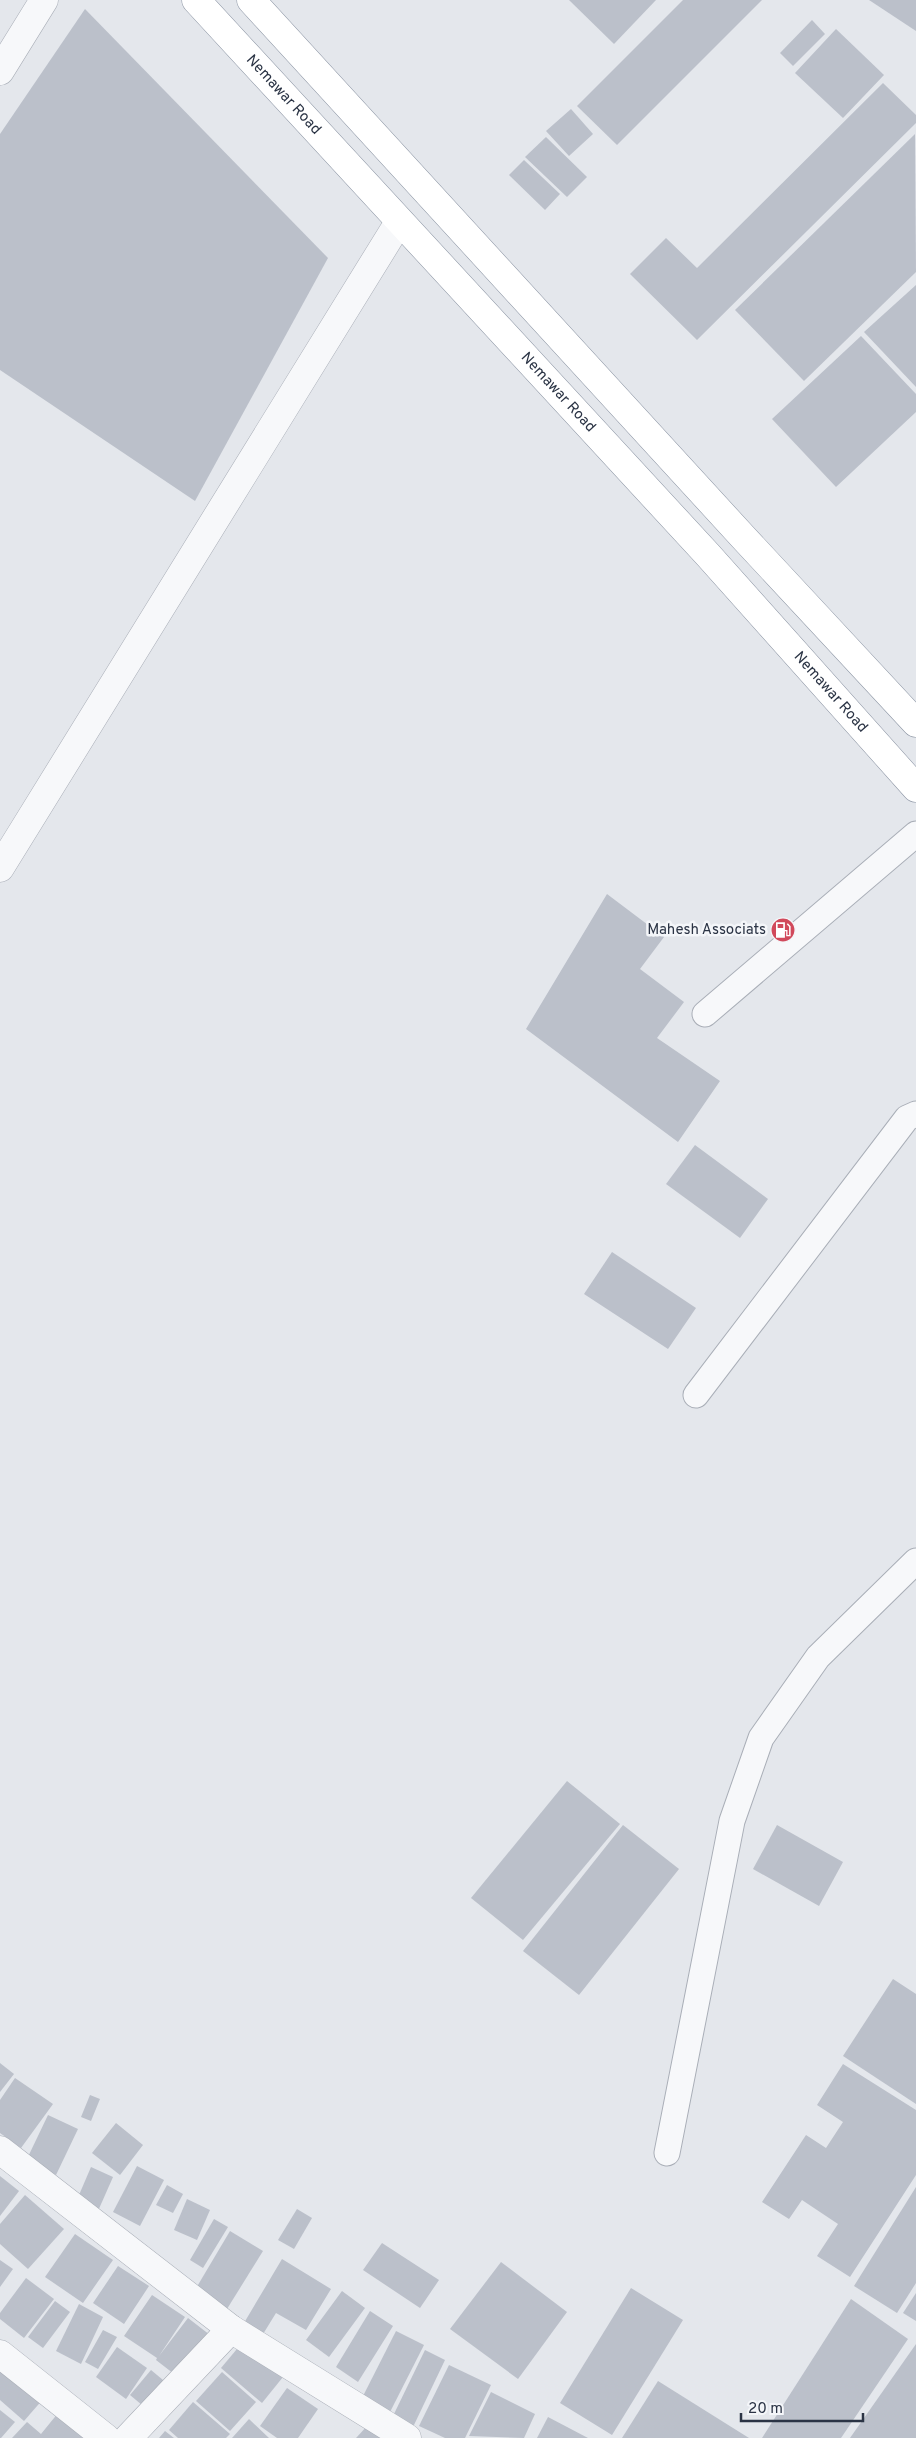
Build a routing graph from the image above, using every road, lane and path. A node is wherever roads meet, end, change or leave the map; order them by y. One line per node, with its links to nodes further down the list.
1 (44, 0): 4 (street)
2 (196, 0): 5 (highway, Nemawar Road)
3 (251, 0): 6 (highway)
4 (0, 71)
5 (399, 222): 7 (highway, Nemawar Road); 9 (street)
6 (916, 723)
7 (916, 788)
8 (916, 834): 10 (lane)
9 (0, 868)
10 (705, 1014)
11 (916, 1114): 12 (lane)
12 (696, 1395)
13 (916, 1561): 15 (lane)
14 (0, 2150): 16 (street)
15 (667, 2153)
16 (231, 2330): 19 (street); 20 (street)
17 (0, 2354): 18 (street)
18 (106, 2438)
19 (128, 2438)
20 (407, 2438)

